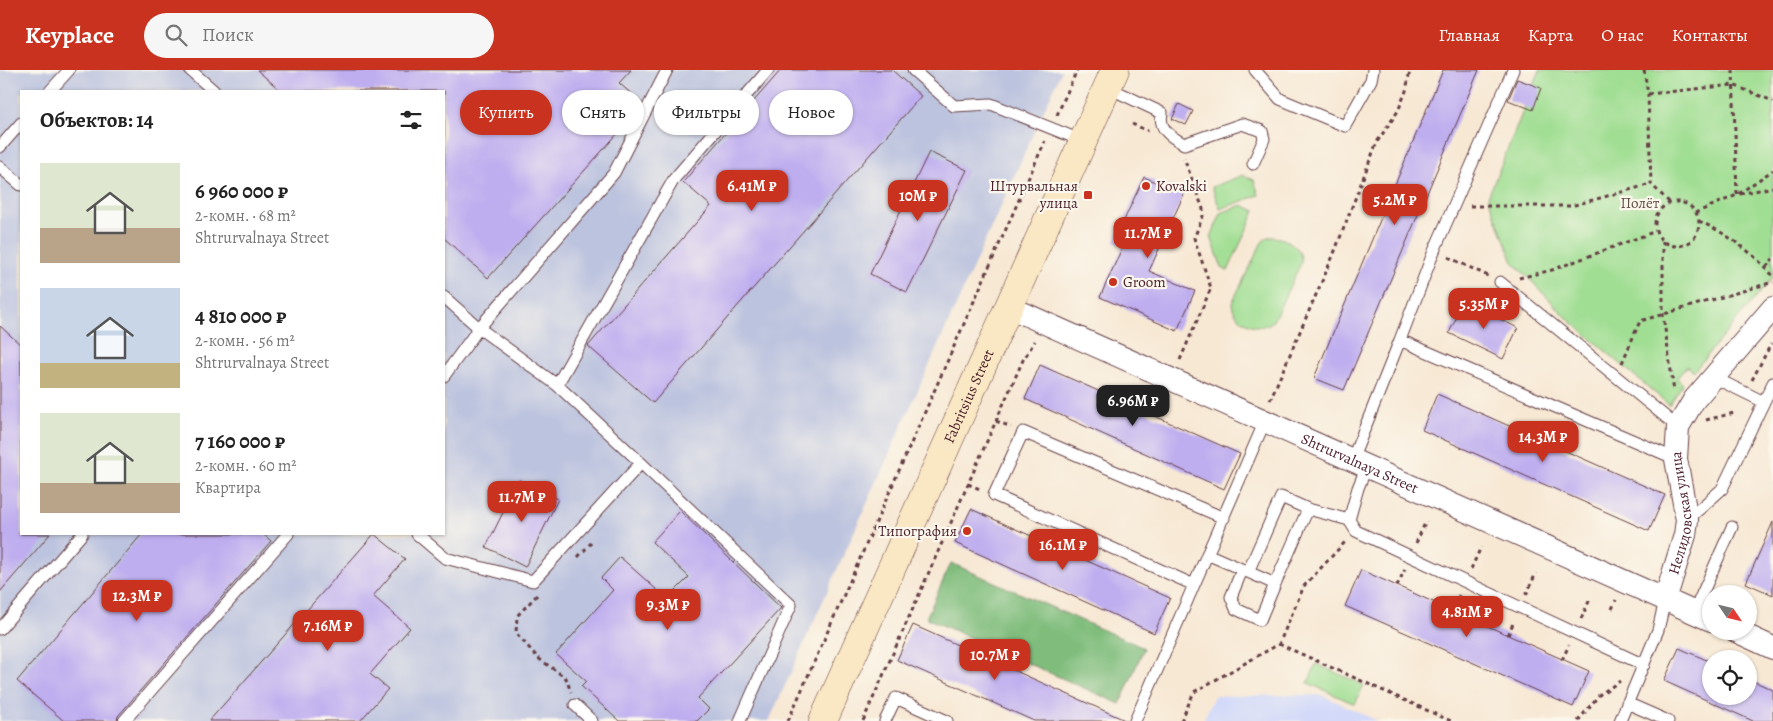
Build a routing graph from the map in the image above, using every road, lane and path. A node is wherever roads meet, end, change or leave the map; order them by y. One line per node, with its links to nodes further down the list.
1 (69, 70): 15 (lane)
2 (190, 70): 16 (lane)
3 (667, 70): 47 (lane)
4 (768, 70): 56 (lane)
5 (913, 70): 20 (lane)
6 (1077, 70): 20 (path)
7 (1255, 70): 8 (lane)
8 (1373, 70)
9 (1410, 70): 59 (path)
10 (1513, 70): 32 (lane)
11 (1644, 70): 17 (path)
12 (1733, 70): 14 (path)
13 (1111, 78): 21 (main road, Fabritsius Street); 24 (lane)
14 (1733, 85): 17 (path); 18 (path); 30 (path)
15 (51, 90)
16 (213, 90)
17 (1648, 94): 28 (path)
18 (1773, 101)
19 (20, 124): 22 (lane)
20 (1051, 128): 21 (lane); 101 (path)
21 (1083, 141): 44 (main road, Fabritsius Street)
22 (0, 147)
23 (1181, 154): 51 (path)
24 (1253, 164)
25 (0, 167): 27 (lane)
26 (1773, 170): 30 (path)
27 (20, 184)
28 (1651, 184): 31 (path); 32 (path)
29 (1773, 187): 30 (path)
30 (1737, 195): 33 (path)
31 (1670, 204): 33 (path); 35 (path)
32 (1455, 206): 37 (lane)
33 (1695, 213): 34 (path)
34 (1698, 221): 36 (path); 39 (path)
35 (1656, 231): 36 (path); 41 (path)
36 (1663, 241): 46 (path)
37 (1434, 251): 41 (path); 49 (lane)
38 (1773, 259): 39 (path)
39 (1766, 267): 40 (path)
40 (1773, 276)
41 (1500, 282): 53 (lane)
42 (1773, 282): 46 (path)
43 (445, 298): 47 (lane)
44 (1009, 307): 59 (street, Shtrurvalnaya Street); 102 (main road, Fabritsius Street)
45 (1773, 308): 54 (street, Нелидовская улица)
46 (1663, 314): 53 (path); 60 (path)
47 (479, 328): 52 (lane); 56 (lane)
48 (1036, 339): 103 (path)
49 (1400, 340): 61 (lane); 63 (lane)
50 (1773, 340): 57 (path)
51 (1180, 360)
52 (445, 375)
53 (1617, 376): 60 (lane)
54 (1713, 377): 57 (lane); 60 (street, Нелидовская улица)
55 (1773, 383): 58 (lane)
56 (557, 385): 62 (lane)
57 (1745, 394): 58 (lane)
58 (1764, 402): 67 (lane)
59 (1268, 411): 63 (street, Shtrurvalnaya Street); 65 (lane)
60 (1678, 427): 61 (street, Нелидовская улица)
61 (1676, 459): 67 (street, Нелидовская улица)
62 (641, 463): 73 (lane); 100 (lane)
63 (1359, 463): 66 (lane); 87 (street, Shtrurvalnaya Street)
64 (1308, 509): 66 (lane); 79 (lane); 82 (lane)
65 (1224, 518): 76 (lane); 83 (lane)
66 (1349, 520): 70 (lane)
67 (1687, 520): 87 (street, Нелидовская улица)
68 (1426, 521): 77 (path)
69 (1732, 527): 84 (lane)
70 (1356, 531): 77 (lane); 93 (path)
71 (81, 535): 90 (lane)
72 (287, 535): 98 (lane)
73 (419, 535)
74 (595, 538): 78 (path)
75 (1481, 547): 81 (path)
76 (1207, 554): 79 (lane); 83 (lane)
77 (1411, 556): 81 (lane)
78 (577, 558)
79 (1245, 571): 82 (lane); 82 (lane)
80 (1536, 573): 88 (path)
81 (1465, 582): 88 (lane)
82 (1275, 584)
83 (1194, 585): 106 (lane)
84 (1713, 585)
85 (544, 588): 97 (path)
86 (1590, 599): 91 (path)
87 (1665, 600): 89 (street, Shtrurvalnaya Street); 95 (lane)
88 (1520, 607): 91 (lane)
89 (1702, 616)
90 (0, 629)
91 (1574, 633): 95 (lane)
92 (1756, 640): 94 (street)
93 (1279, 644): 107 (path); 108 (path)
94 (1773, 648)
95 (1644, 665): 96 (lane); 109 (path)
96 (1628, 703): 110 (lane); 111 (lane)
97 (575, 704): 99 (lane)
98 (124, 721)
99 (592, 721)
100 (740, 721)
101 (788, 721)
102 (823, 721)
103 (863, 721)
104 (885, 721): 105 (lane)
105 (948, 721)
106 (1135, 721)
107 (1181, 721)
108 (1451, 721)
109 (1578, 721)
110 (1620, 721)
111 (1668, 721)

